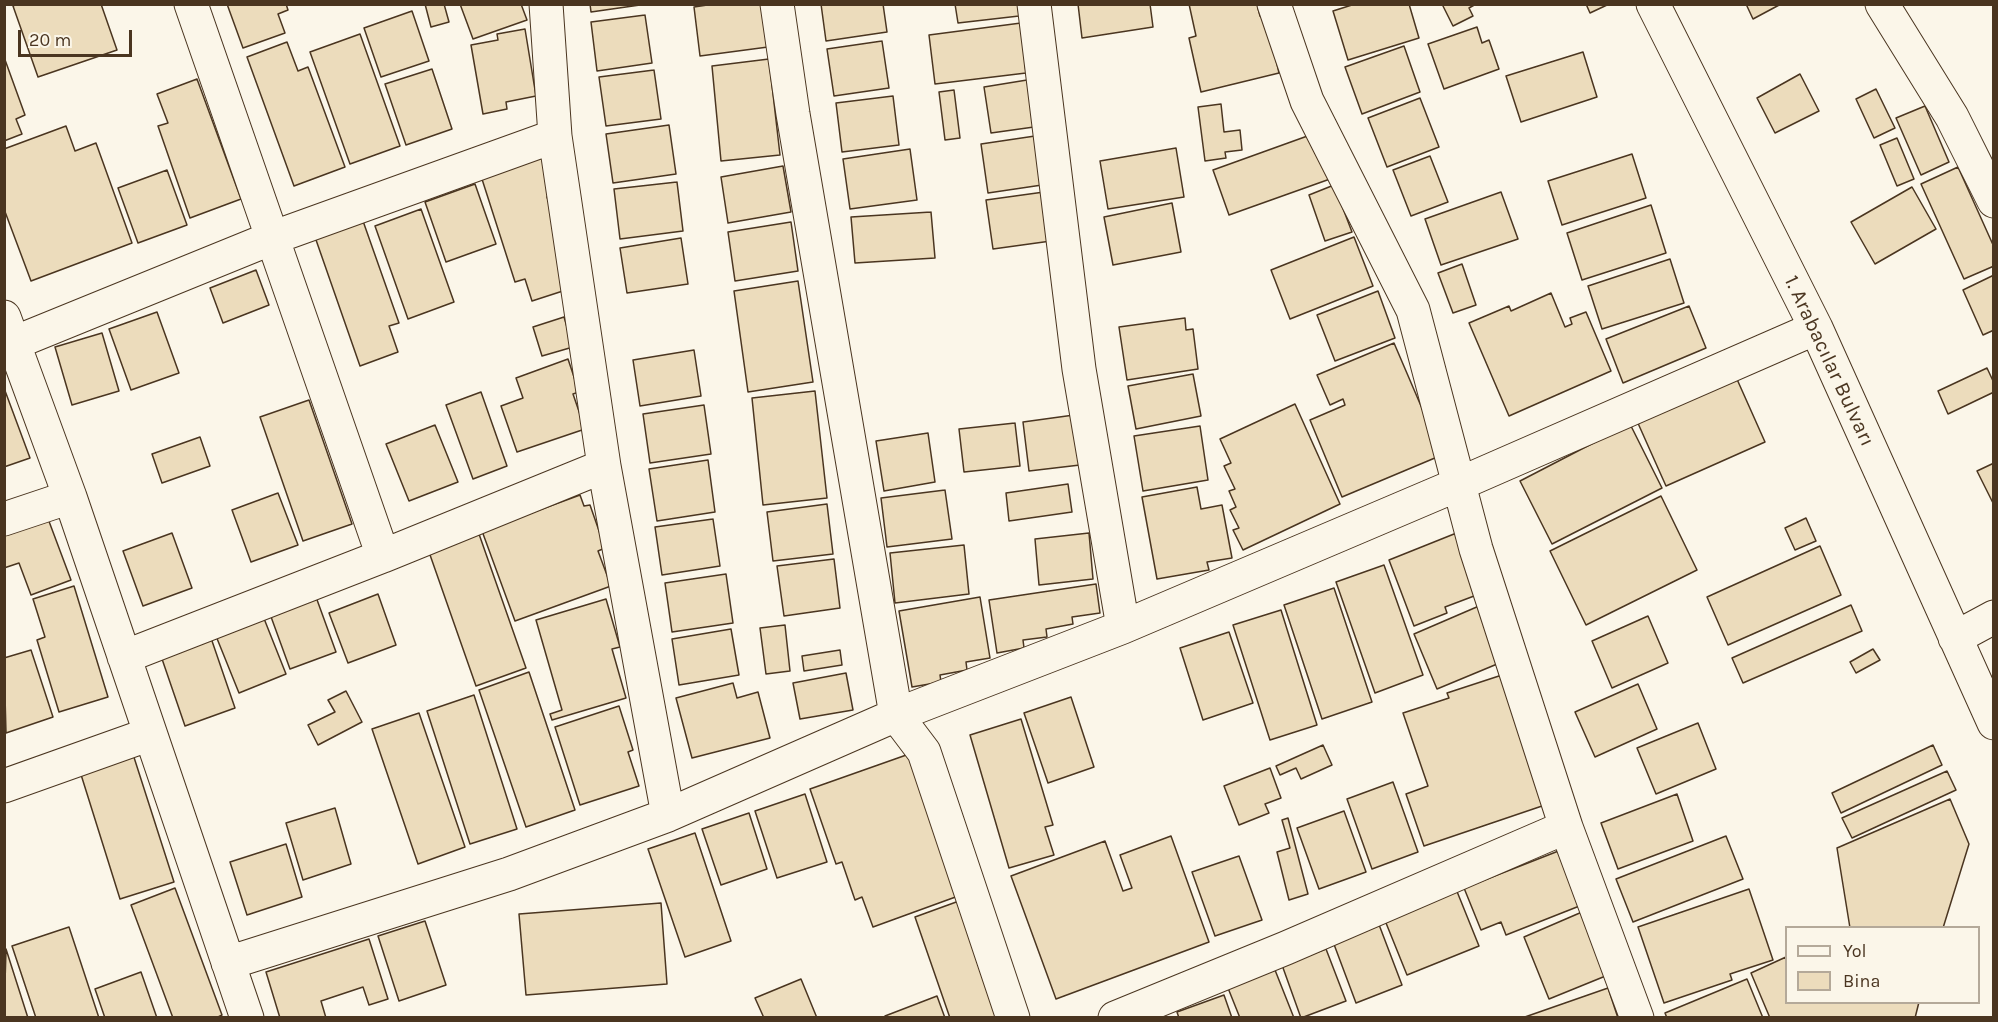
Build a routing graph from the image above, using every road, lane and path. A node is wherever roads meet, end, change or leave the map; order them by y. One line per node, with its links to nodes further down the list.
1 (191, 4): 10 (street)
2 (546, 4): 8 (street)
3 (777, 4): 22 (street)
4 (1034, 4): 19 (street)
5 (1274, 4): 14 (street)
6 (1653, 4): 11 (street, 1. Arabacılar Bulvarı)
7 (1882, 4): 9 (street)
8 (555, 136): 10 (street); 13 (street)
9 (1994, 201)
10 (272, 238): 12 (street); 17 (street)
11 (1816, 328): 14 (street); 20 (street, 1. Arabacılar Bulvarı)
12 (9, 330): 15 (street)
13 (604, 466): 17 (street); 26 (street)
14 (1459, 484): 19 (street); 27 (street)
15 (70, 497): 16 (street); 21 (street)
16 (4, 519)
17 (383, 556): 21 (street)
18 (1994, 617): 20 (street)
19 (1123, 627): 22 (street)
20 (1955, 638): 23 (street, 1. Arabacılar Bulvarı)
21 (124, 657): 24 (street)
22 (896, 715): 26 (street); 30 (street)
23 (1994, 723)
24 (150, 734): 25 (street); 28 (street)
25 (4, 786)
26 (668, 816): 28 (street)
27 (1566, 827): 31 (street); 32 (street)
28 (228, 963): 29 (street)
29 (247, 1017)
30 (1013, 1017)
31 (1115, 1017)
32 (1637, 1017)

